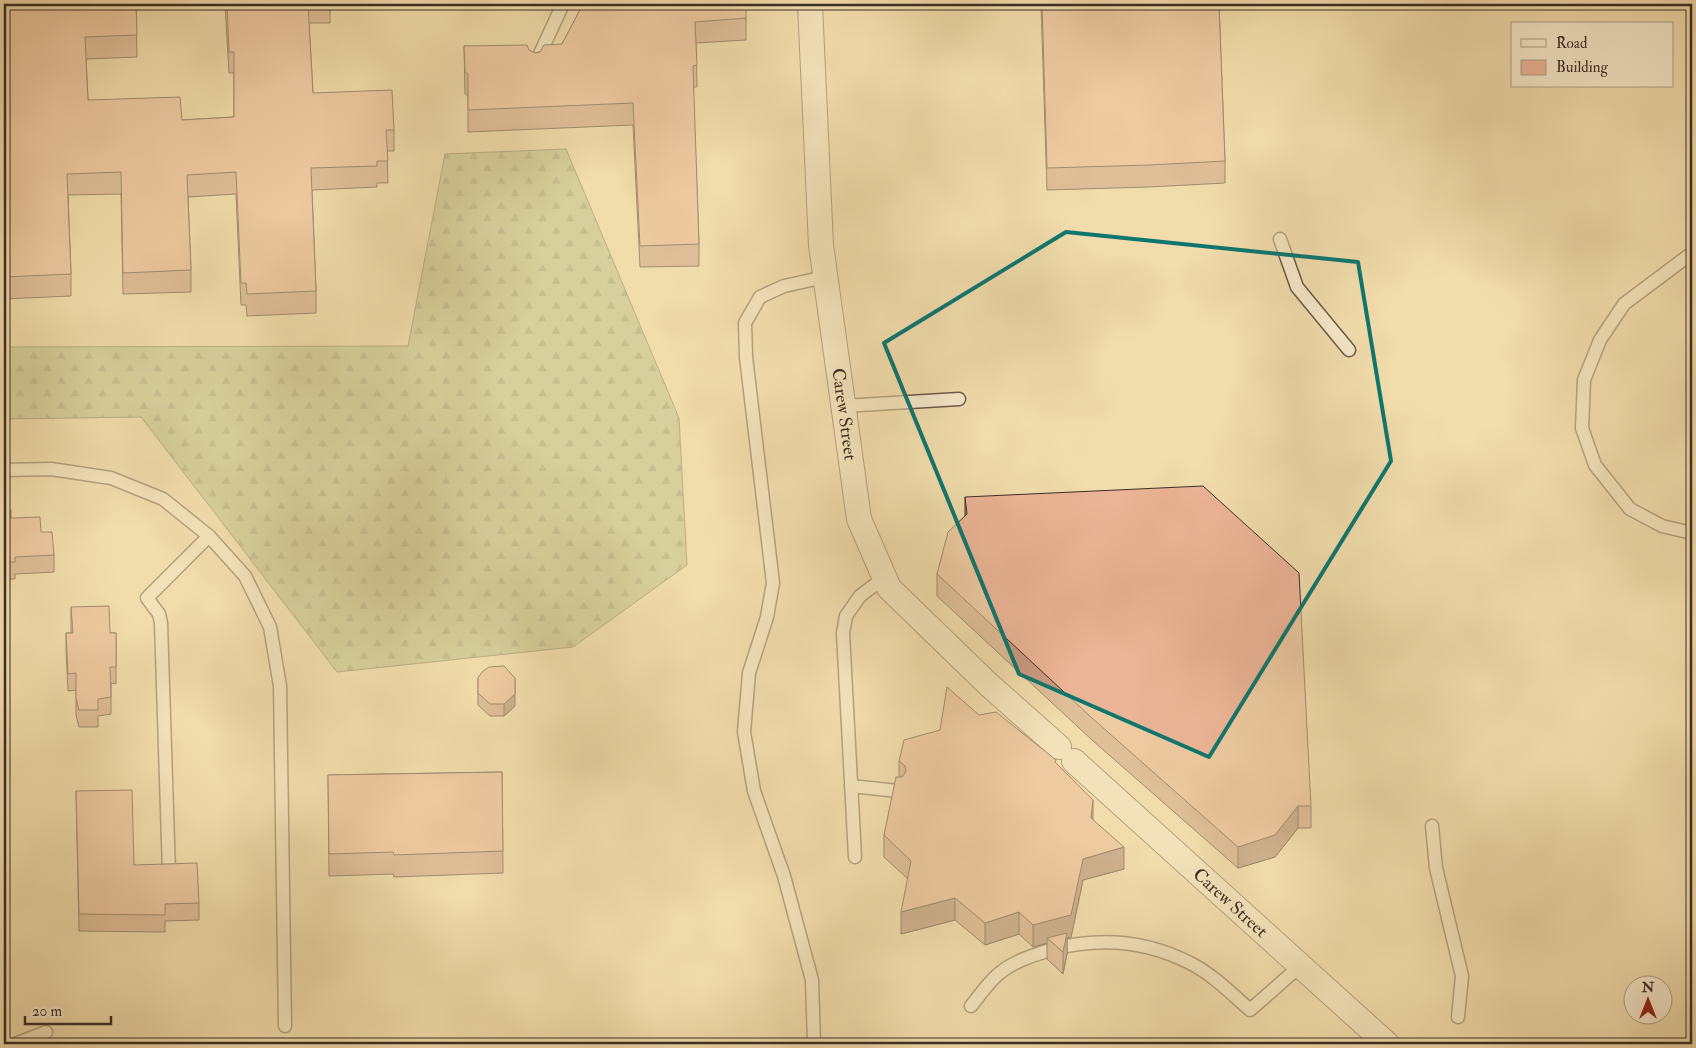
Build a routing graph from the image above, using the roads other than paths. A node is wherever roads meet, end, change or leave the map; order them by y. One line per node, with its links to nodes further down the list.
1 (563, 4): 3 (lane)
2 (810, 4): 6 (street, Carew Street)
3 (535, 66)
4 (1280, 239): 7 (lane)
5 (1692, 253): 11 (lane)
6 (825, 277): 9 (street, Carew Street); 25 (lane)
7 (1349, 350)
8 (959, 399): 9 (lane)
9 (843, 406): 13 (street, Carew Street)
10 (4, 470): 12 (lane)
11 (1692, 533)
12 (209, 536): 18 (lane); 22 (lane)
13 (885, 577): 14 (lane); 19 (street, Carew Street)
14 (851, 786): 15 (lane); 17 (lane)
15 (898, 791)
16 (1432, 826): 21 (lane)
17 (855, 857)
18 (169, 873)
19 (1300, 966): 20 (lane); 26 (street, Carew Street)
20 (971, 1006)
21 (1458, 1017)
22 (285, 1026)
23 (46, 1032): 24 (lane)
24 (16, 1044)
25 (814, 1044)
26 (1387, 1044)

